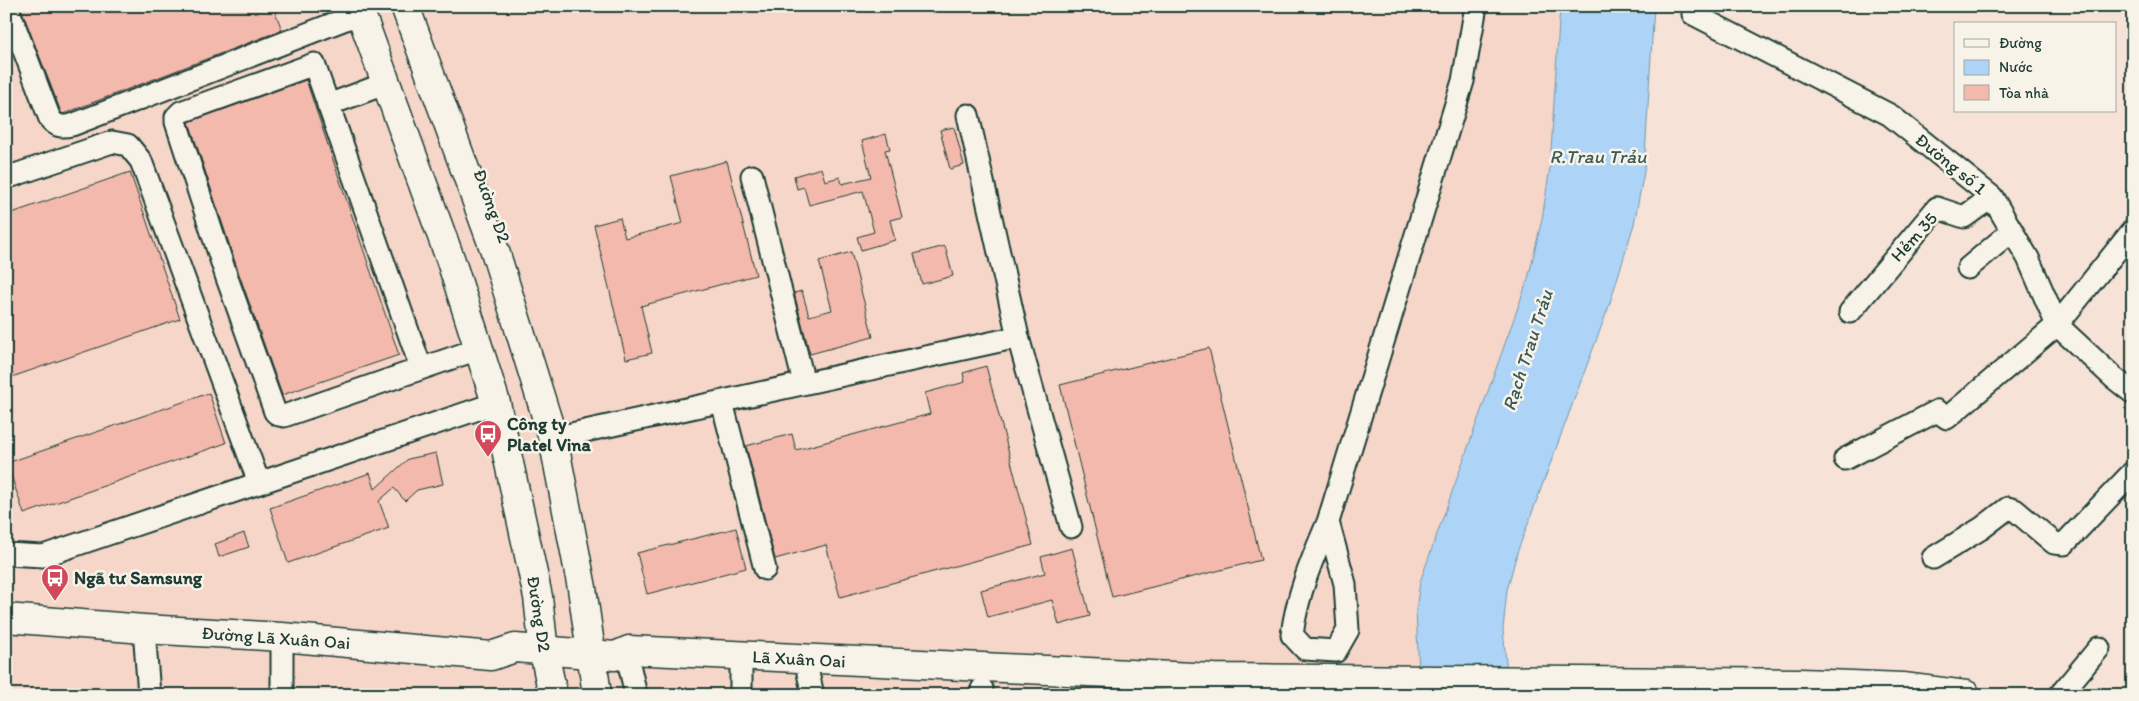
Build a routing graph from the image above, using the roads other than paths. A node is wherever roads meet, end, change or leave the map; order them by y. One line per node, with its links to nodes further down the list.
1 (7, 6): 5 (street)
2 (405, 6): 25 (main road, Đường D2)
3 (419, 6): 25 (main road, Đường D2)
4 (1476, 6): 30 (street)
5 (359, 10): 7 (main road, Đường D2)
6 (1693, 14): 12 (street, Đường số 1)
7 (390, 91): 8 (street); 19 (main road, Đường D2)
8 (328, 105): 20 (street); 20 (street)
9 (968, 114): 18 (street)
10 (752, 176): 21 (street)
11 (6, 178): 29 (street)
12 (1992, 197): 14 (street, Đường số 1); 16 (street, Hẻm 35)
13 (2133, 230): 17 (street)
14 (2012, 231): 15 (street); 17 (street, Đường số 1)
15 (1968, 268)
16 (1850, 312)
17 (2057, 325): 22 (street, Đường số 1); 27 (street)
18 (1018, 337): 21 (street); 31 (street)
19 (475, 340): 20 (street); 24 (main road, Đường D2)
20 (421, 368)
21 (804, 383): 23 (street)
22 (2133, 393)
23 (722, 402): 26 (street); 34 (street)
24 (496, 403): 29 (street); 39 (main road, Đường D2)
25 (544, 409): 26 (main road, Đường D2)
26 (552, 438): 40 (main road, Đường D2)
27 (1844, 459)
28 (2133, 472): 33 (street)
29 (260, 483): 32 (street)
30 (1328, 522): 30 (street)
31 (1071, 527)
32 (6, 554)
33 (1933, 558)
34 (765, 569)
35 (6, 618): 36 (main road, Đường Lã Xuân Oai)
36 (144, 629): 37 (main road, Đường Lã Xuân Oai); 45 (street)
37 (282, 637): 39 (main road, Đường Lã Xuân Oai); 46 (street)
38 (2099, 648): 52 (street)
39 (544, 652): 40 (main road, Đường Lã Xuân Oai); 47 (main road, Đường D2)
40 (591, 656): 44 (main road, Đường D2); 51 (main road, Lã Xuân Oai)
41 (629, 664): 48 (street)
42 (741, 669): 49 (street)
43 (808, 673): 50 (street)
44 (598, 694)
45 (149, 695)
46 (282, 695)
47 (553, 695)
48 (636, 695)
49 (741, 695)
50 (813, 695)
51 (1966, 695)
52 (2060, 695)

